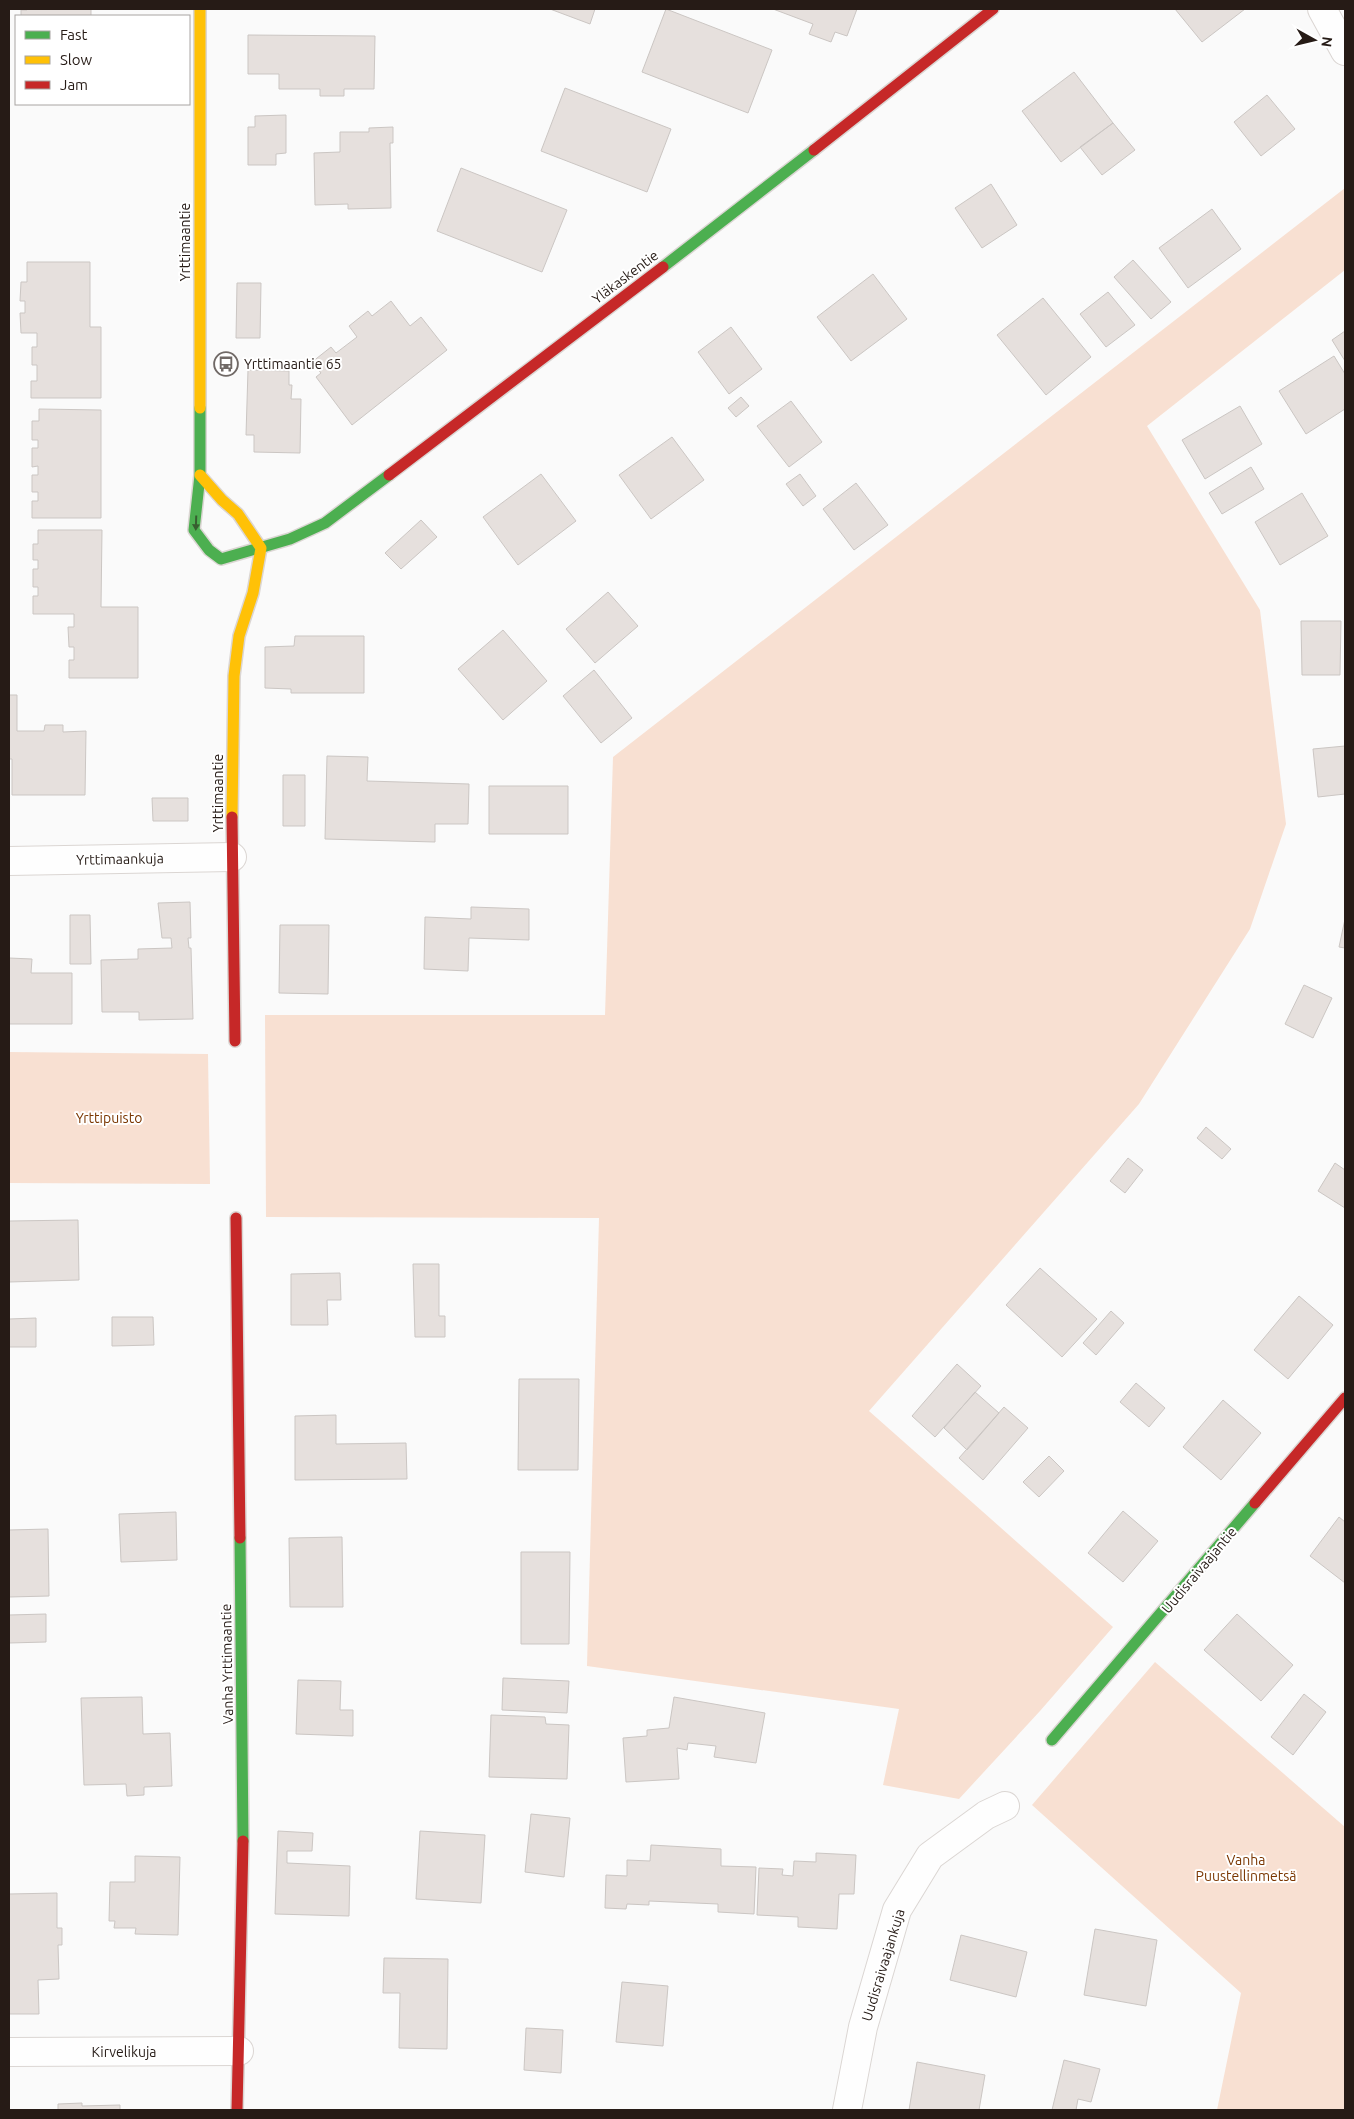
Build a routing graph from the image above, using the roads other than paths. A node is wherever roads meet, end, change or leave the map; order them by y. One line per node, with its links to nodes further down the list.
1 (200, 9): 5 (street, Yrttimaantie)
2 (993, 9): 6 (street, Yläkaskentie)
3 (1322, 9): 4 (street)
4 (1345, 51)
5 (200, 475): 6 (street); 6 (street, Yrttimaantie, one-way to 6)
6 (261, 548): 7 (street, Yrttimaantie)
7 (232, 857): 8 (street, Yrttimaankuja); 9 (street, Yrttimaantie)
8 (9, 861)
9 (235, 1042)
10 (236, 1218): 14 (street, Vanha Yrttimaantie)
11 (1345, 1398): 12 (street, Uudisraivaajantie)
12 (1052, 1740)
13 (1005, 1806): 17 (street, Uudisraivaajankuja)
14 (239, 2051): 15 (street, Kirvelikuja); 16 (street, Vanha Yrttimaantie)
15 (9, 2052)
16 (237, 2110)
17 (846, 2110)

